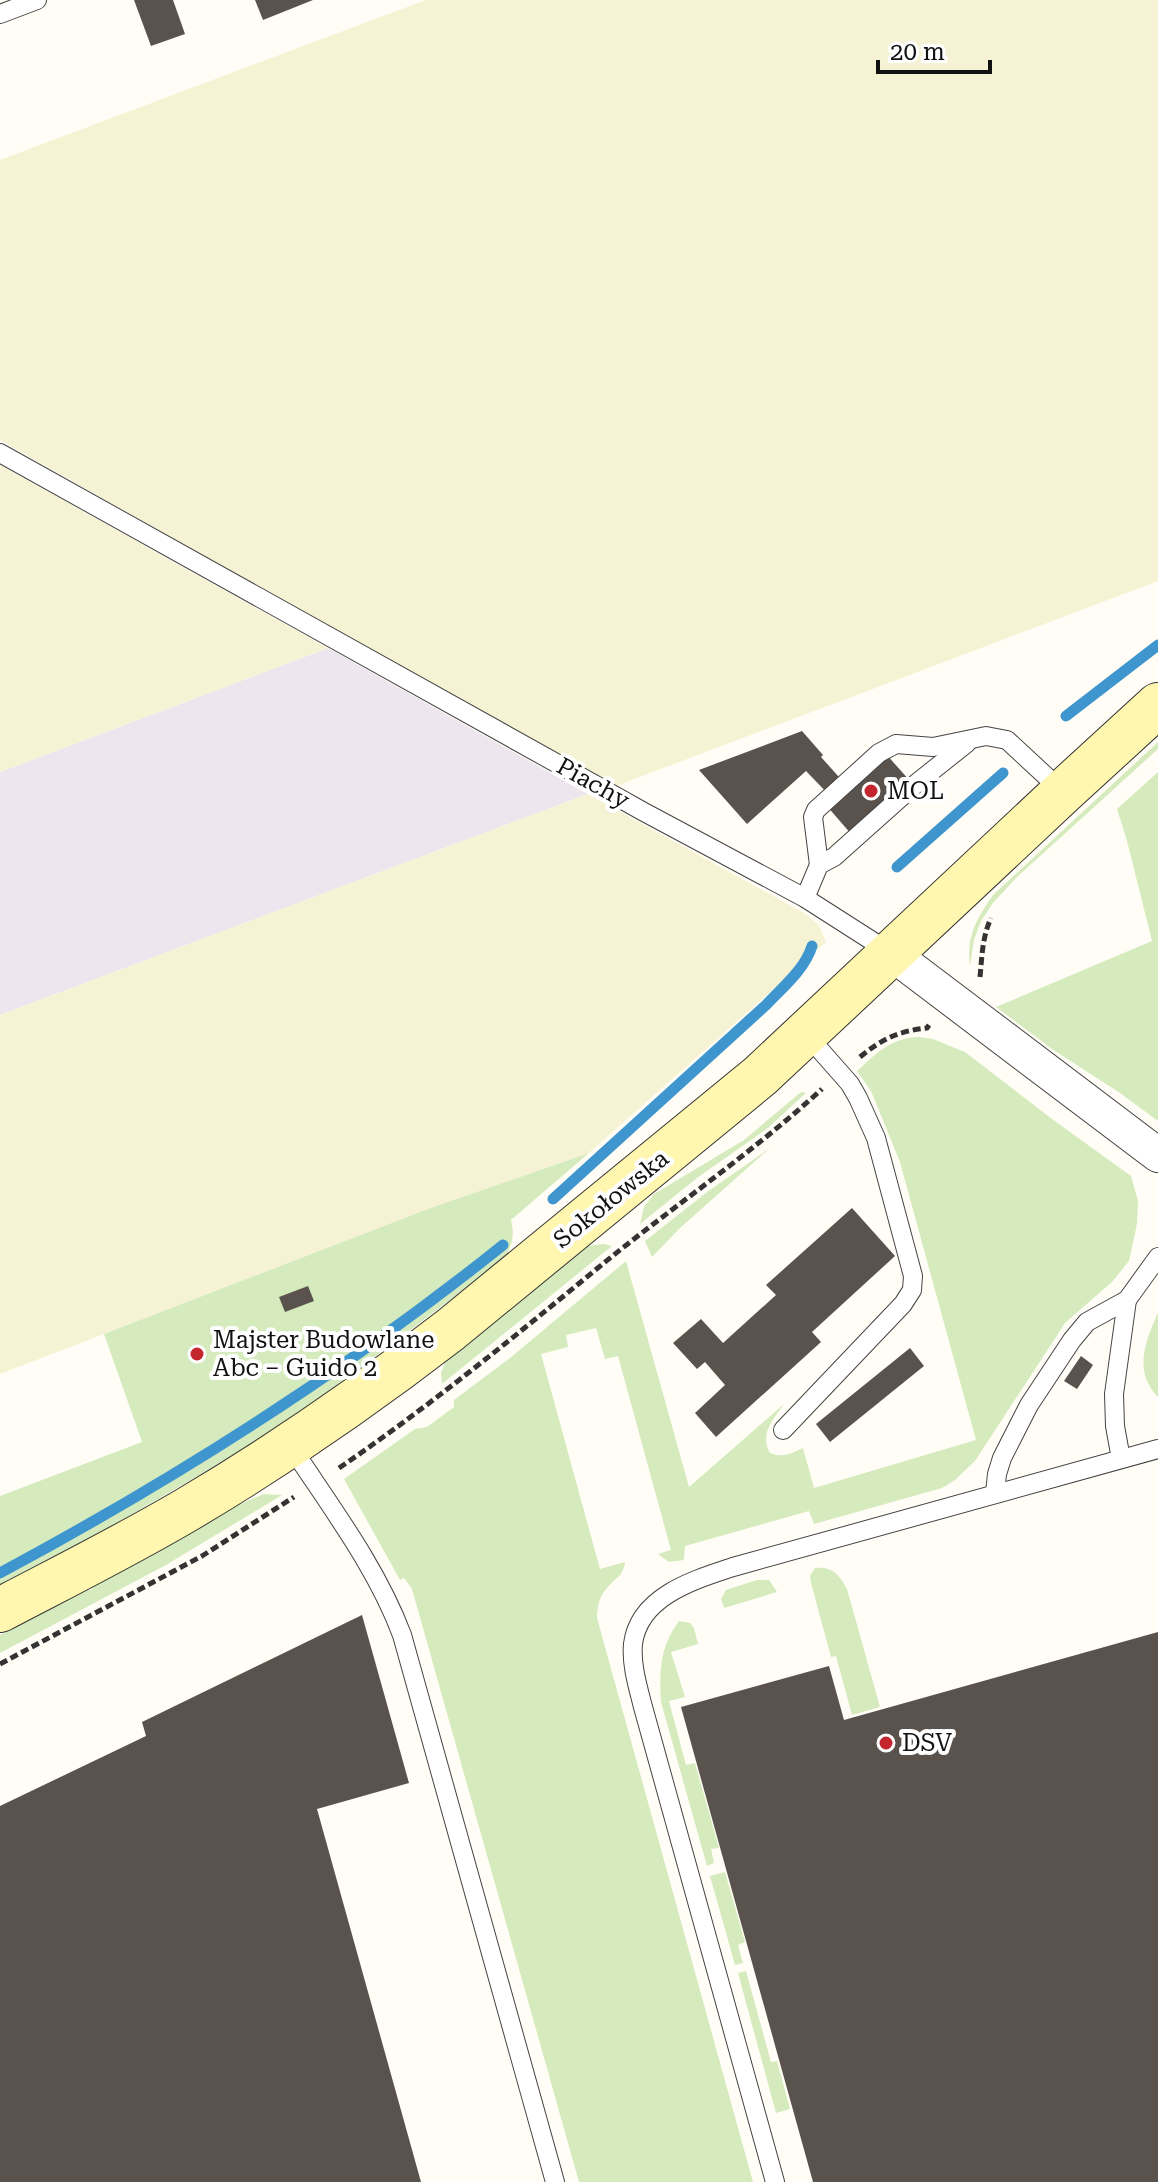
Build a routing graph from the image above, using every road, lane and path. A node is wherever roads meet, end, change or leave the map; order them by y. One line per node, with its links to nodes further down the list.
1 (37, 0): 2 (lane)
2 (0, 14)
3 (0, 453): 8 (lane, Piachy)
4 (1158, 705): 6 (street, Sokołowska)
5 (977, 738): 6 (lane); 7 (lane); 7 (lane)
6 (1063, 792): 10 (street, Sokołowska)
7 (819, 865): 8 (lane)
8 (805, 898): 10 (lane, Piachy)
9 (998, 909): 11 (path)
10 (891, 953): 12 (street, Sokołowska); 13 (street, Piachy)
11 (976, 981)
12 (806, 1034): 16 (lane); 17 (street, Sokołowska)
13 (1158, 1155)
14 (1158, 1257): 15 (lane)
15 (1127, 1300): 19 (lane); 20 (lane)
16 (783, 1430)
17 (290, 1445): 21 (street, Sokołowska); 22 (lane)
18 (1158, 1449): 19 (lane)
19 (1121, 1459): 20 (lane)
20 (995, 1493): 23 (lane)
21 (0, 1610)
22 (555, 2182)
23 (775, 2182)

